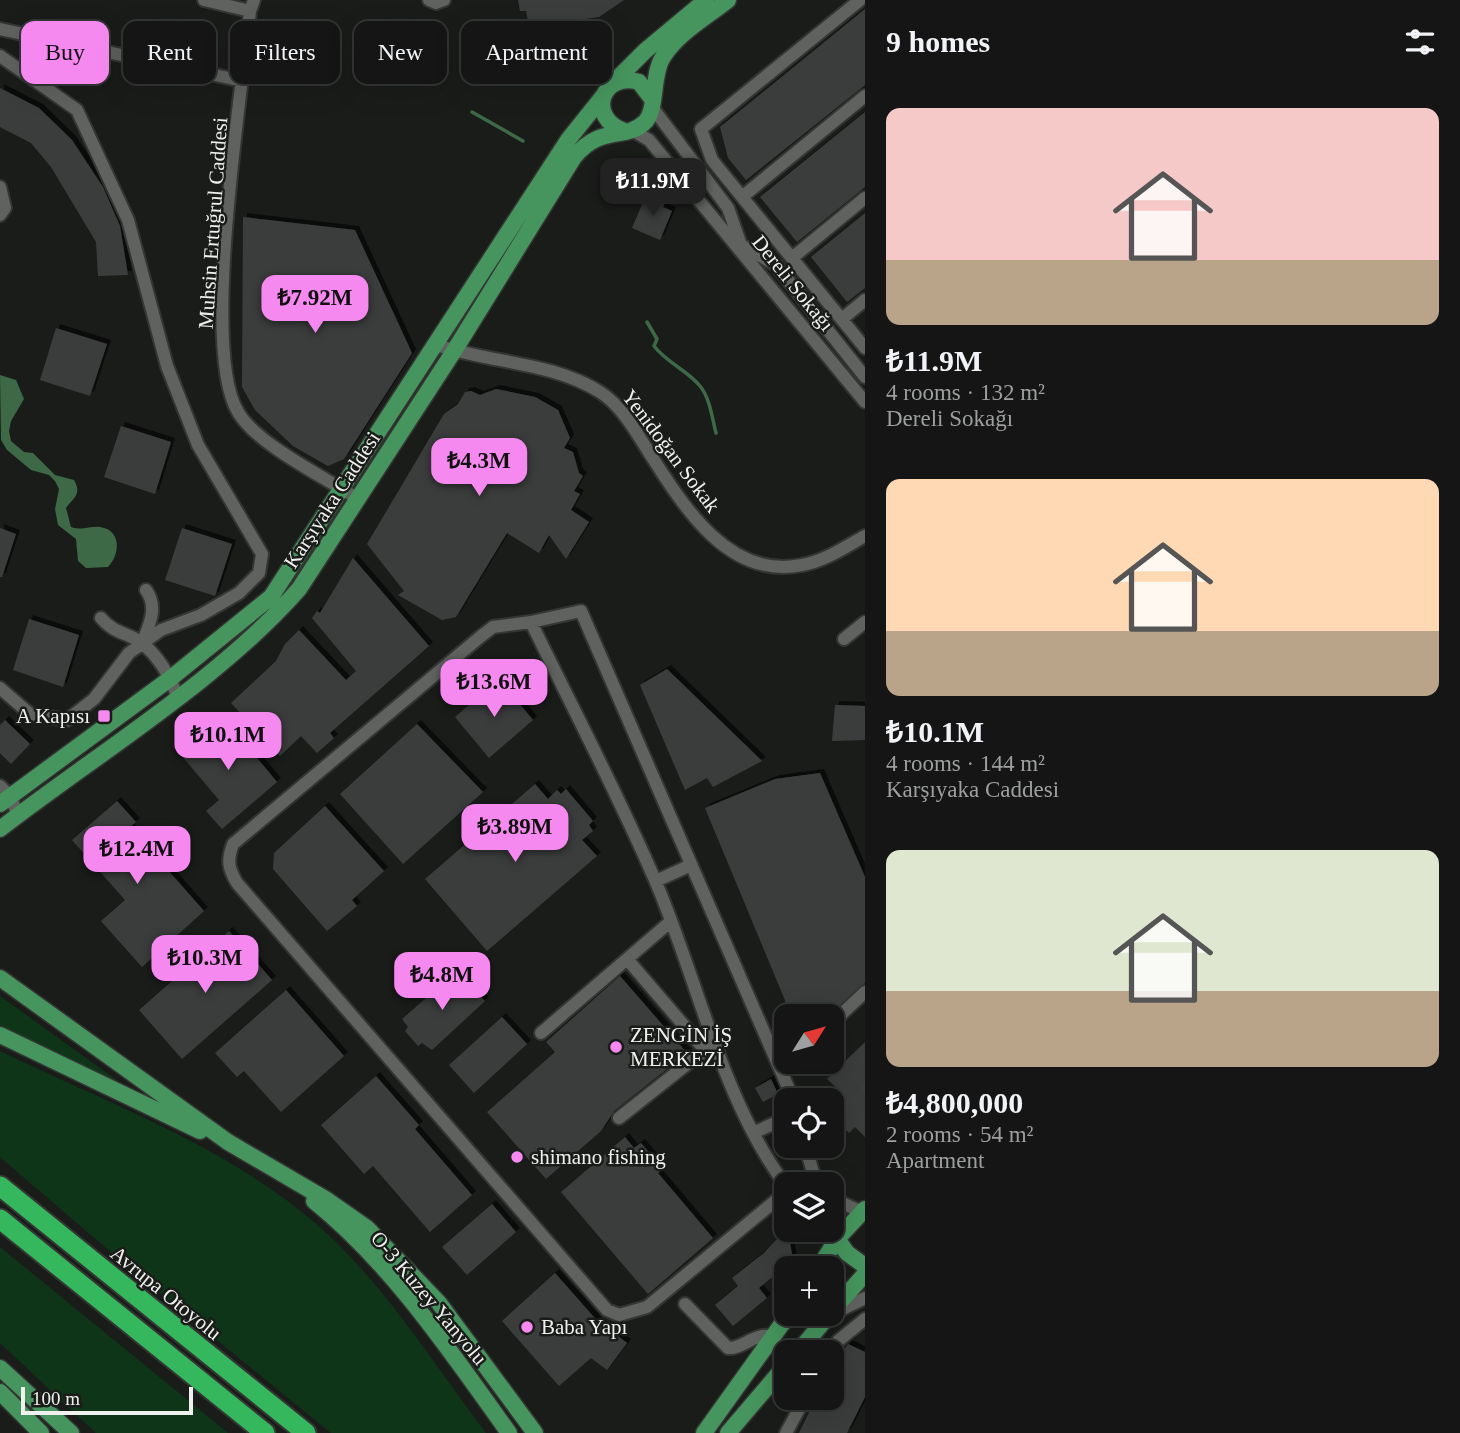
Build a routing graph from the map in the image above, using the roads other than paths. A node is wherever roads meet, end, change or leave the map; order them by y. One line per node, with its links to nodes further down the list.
1 (204, 0): 7 (street)
2 (429, 0): 3 (street)
3 (444, 0)
4 (706, 0): 12 (main road, Karşıyaka Caddesi)
5 (729, 0): 14 (main road)
6 (860, 0): 17 (street)
7 (251, 4)
8 (0, 29): 10 (street)
9 (0, 57): 36 (street)
10 (230, 78)
11 (243, 84): 28 (street, Muhsin Ertuğrul Caddesi)
12 (607, 91): 14 (main road); 15 (main road); 23 (main road, Karşıyaka Caddesi)
13 (865, 96): 17 (street)
14 (652, 103): 15 (main road); 26 (street)
15 (628, 130): 25 (main road, Karşıyaka Caddesi); 27 (street, Dereli Sokağı)
16 (0, 187): 19 (street)
17 (742, 197): 20 (street)
18 (865, 198): 20 (street)
19 (0, 215)
20 (792, 258): 22 (street)
21 (865, 300): 22 (street)
22 (842, 319): 24 (street)
23 (437, 345): 25 (street, Yenidoğan Sokak); 28 (main road, Karşıyaka Caddesi)
24 (865, 348)
25 (454, 351): 29 (main road, Karşıyaka Caddesi); 30 (street, Yenidoğan Sokak)
26 (865, 377)
27 (865, 402)
28 (344, 489): 29 (street, Muhsin Ertuğrul Caddesi); 37 (main road, Karşıyaka Caddesi)
29 (358, 499): 39 (main road, Karşıyaka Caddesi)
30 (865, 536)
31 (146, 590): 36 (street)
32 (101, 618): 36 (street)
33 (531, 621): 43 (street); 44 (street); 61 (street)
34 (865, 622): 35 (street)
35 (844, 639)
36 (143, 643): 37 (street); 38 (street)
37 (171, 678): 39 (street); 40 (main road, Karşıyaka Caddesi)
38 (2, 686)
39 (177, 696): 41 (main road, Karşıyaka Caddesi)
40 (3, 795): 41 (street)
41 (18, 815): 42 (main road, Karşıyaka Caddesi)
42 (0, 829)
43 (691, 865): 44 (street); 52 (street)
44 (656, 881): 45 (street)
45 (670, 922): 46 (street); 53 (street)
46 (627, 959): 50 (street); 53 (street)
47 (0, 978): 57 (main road)
48 (865, 992): 49 (street)
49 (844, 1012)
50 (541, 1033)
51 (0, 1035): 57 (main road)
52 (774, 1041)
53 (710, 1046): 54 (street); 56 (street)
54 (619, 1118)
55 (774, 1123): 56 (street)
56 (753, 1133): 59 (street)
57 (228, 1142): 58 (main road)
58 (276, 1171): 89 (main road, O-3 Kuzey Yanyolu); 90 (main road)
59 (776, 1172)
60 (0, 1186): 88 (highway, Avrupa Otoyolu)
61 (774, 1202)
62 (844, 1203): 63 (street)
63 (864, 1211): 65 (main road)
64 (0, 1219): 87 (highway)
65 (844, 1226)
66 (838, 1242): 67 (main road)
67 (865, 1266)
68 (865, 1274): 69 (main road)
69 (844, 1297)
70 (865, 1298): 72 (street)
71 (685, 1304): 76 (street)
72 (844, 1307)
73 (865, 1319): 78 (street)
74 (780, 1326): 76 (main road)
75 (819, 1326): 77 (main road)
76 (773, 1336): 84 (main road)
77 (808, 1340)
78 (839, 1340)
79 (0, 1368): 86 (main road)
80 (774, 1379): 82 (main road)
81 (0, 1392): 85 (main road)
82 (760, 1395): 91 (main road); 92 (main road)
83 (799, 1410): 93 (street)
84 (705, 1432)
85 (41, 1433)
86 (71, 1433)
87 (265, 1433)
88 (306, 1433)
89 (509, 1433)
90 (535, 1433)
91 (728, 1433)
92 (740, 1433)
93 (786, 1433)

